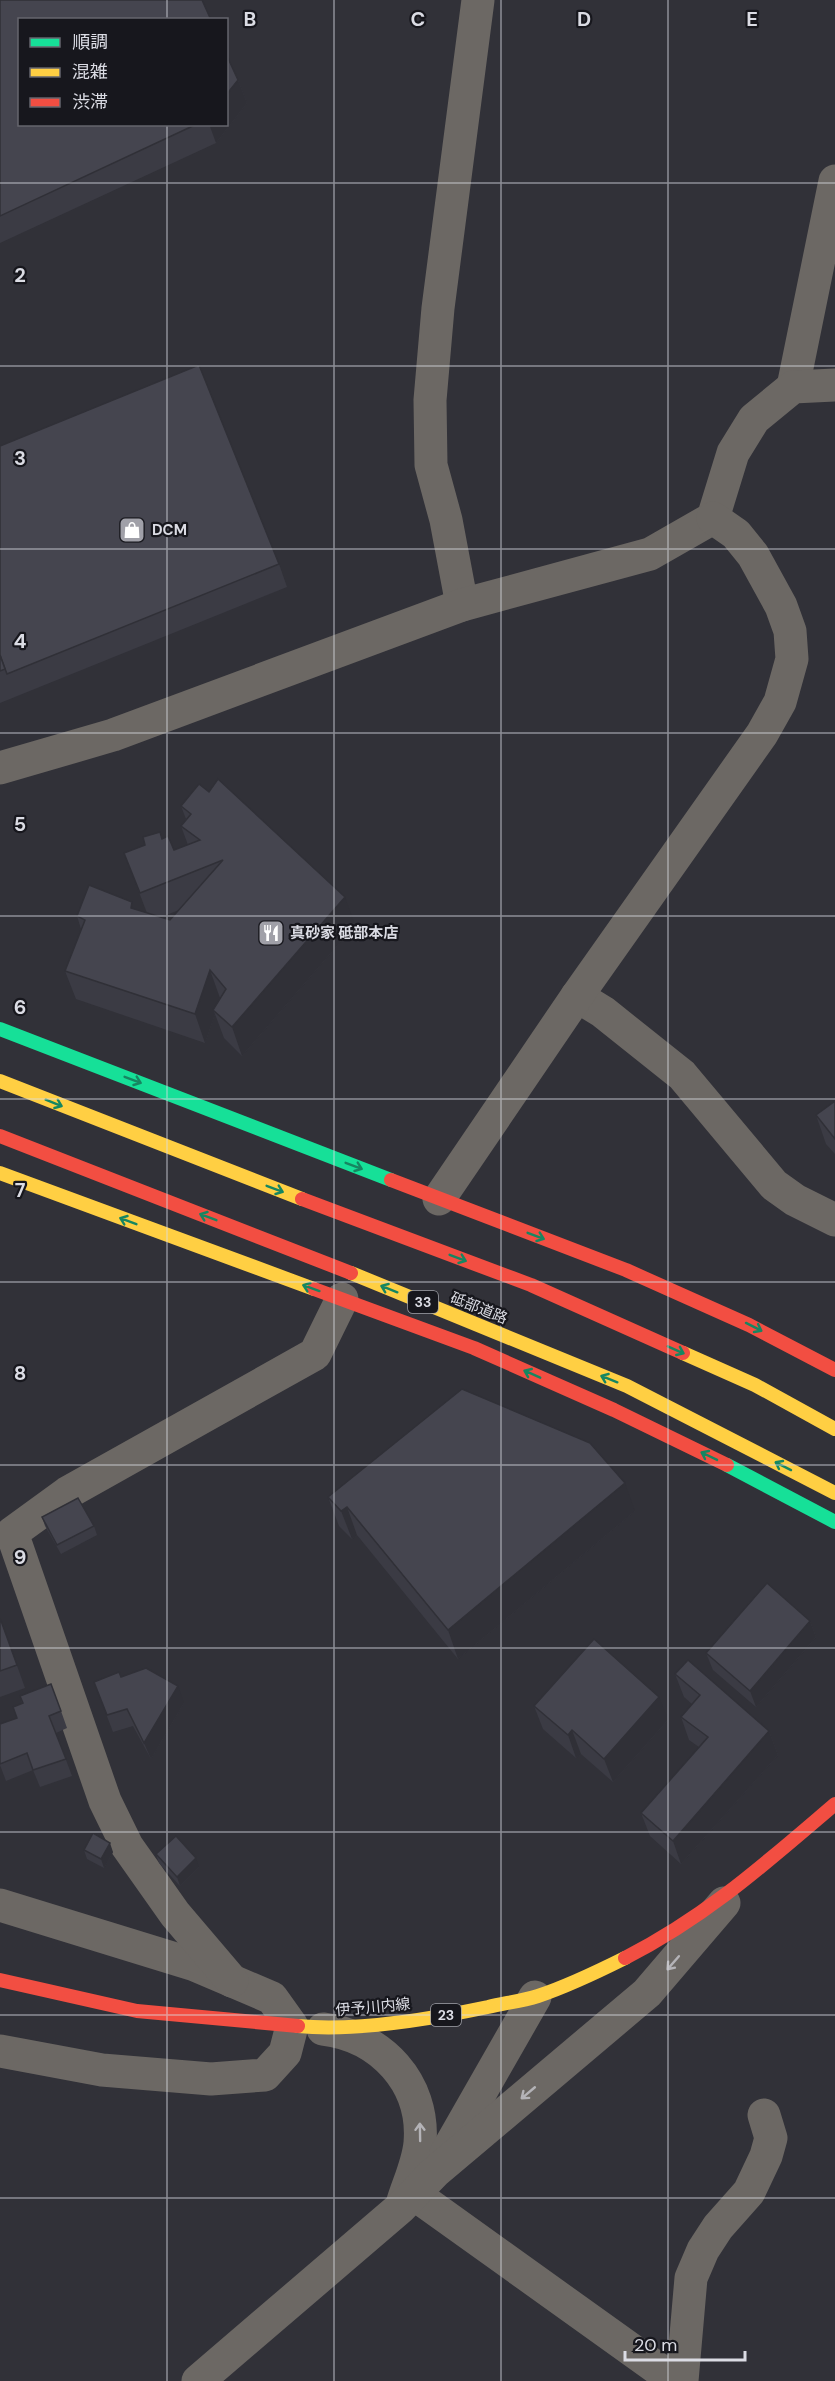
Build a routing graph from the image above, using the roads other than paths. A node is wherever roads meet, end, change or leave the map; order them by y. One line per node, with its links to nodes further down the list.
1 (478, 0): 6 (street)
2 (835, 181): 4 (street)
3 (835, 385): 4 (street)
4 (793, 387): 5 (street)
5 (713, 518): 6 (street); 8 (street)
6 (462, 605): 7 (street)
7 (0, 768)
8 (578, 996): 13 (street); 14 (street)
9 (0, 1029): 13 (main road, one-way to 13)
10 (0, 1081): 17 (main road, one-way to 17)
11 (0, 1136): 18 (main road, 砥部道路 / 33, one-way to 11)
12 (0, 1173): 15 (main road, 33, one-way to 12)
13 (439, 1199): 16 (main road, one-way to 16)
14 (835, 1220)
15 (342, 1299): 19 (main road, 33, one-way to 15); 24 (street)
16 (835, 1370)
17 (835, 1429)
18 (835, 1493)
19 (835, 1522)
20 (835, 1804): 21 (main road, 伊予川内線 / 23)
21 (738, 1887): 25 (main road, 伊予川内線 / 23); 29 (street, one-way to 29)
22 (0, 1905): 24 (street)
23 (0, 1980): 26 (main road, 伊予川内線 / 23)
24 (232, 1981): 26 (street)
25 (535, 1997): 26 (main road, 伊予川内線 / 23); 29 (street)
26 (305, 2027): 27 (street); 29 (street, one-way to 26)
27 (0, 2051)
28 (764, 2115): 32 (street)
29 (417, 2192): 30 (street); 31 (street)
30 (198, 2381)
31 (675, 2381)
32 (682, 2381)

